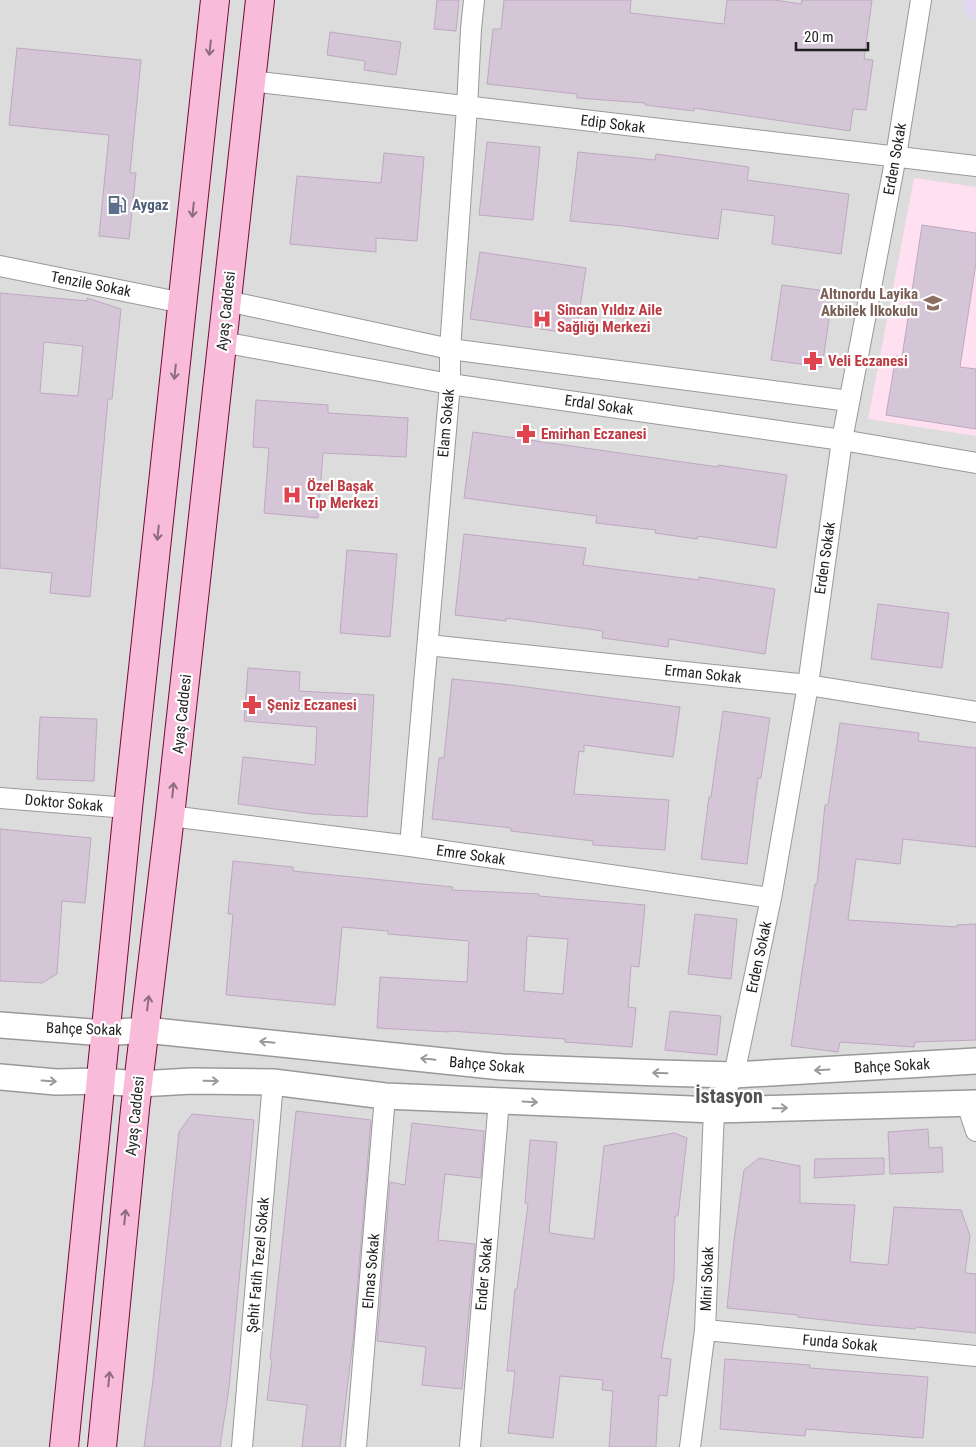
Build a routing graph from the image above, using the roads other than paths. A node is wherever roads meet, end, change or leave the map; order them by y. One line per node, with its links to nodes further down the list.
1 (215, 0): 11 (main road, one-way to 11)
2 (260, 0): 5 (main road, Ayaş Caddesi)
3 (474, 0): 6 (street, Elam Sokak)
4 (921, 0): 7 (street, Erden Sokak)
5 (251, 81): 6 (street, Edip Sokak); 10 (main road, Ayaş Caddesi)
6 (467, 107): 7 (street, Edip Sokak); 13 (street, Elam Sokak)
7 (896, 156): 8 (street, Edip Sokak); 15 (street, Erden Sokak)
8 (976, 166)
9 (0, 266): 11 (street, Tenzile Sokak)
10 (226, 302): 12 (main road, Ayaş Caddesi); 13 (street)
11 (183, 303): 22 (main road, one-way to 22)
12 (222, 342): 14 (street, Erdal Sokak); 23 (main road, Ayaş Caddesi, one-way to 12)
13 (450, 349): 14 (street, Elam Sokak); 15 (street)
14 (450, 384): 16 (street, Erdal Sokak); 18 (street, Elam Sokak)
15 (849, 401): 16 (street, Erden Sokak)
16 (842, 440): 17 (street, Erdal Sokak); 19 (street, Erden Sokak)
17 (976, 464)
18 (428, 645): 19 (street, Erman Sokak); 24 (street, Elam Sokak)
19 (808, 685): 20 (street, Erman Sokak); 25 (street, Erden Sokak)
20 (976, 712)
21 (0, 798): 22 (street, Doktor Sokak)
22 (128, 808): 28 (main road)
23 (170, 816): 24 (street, Emre Sokak); 27 (main road, Ayaş Caddesi, one-way to 23)
24 (410, 846): 25 (street, Emre Sokak)
25 (771, 898): 30 (street, Erden Sokak)
26 (0, 1025): 28 (street, Bahçe Sokak)
27 (144, 1030): 28 (street, Bahçe Sokak); 30 (street, Bahçe Sokak, one-way to 27); 34 (main road, Ayaş Caddesi)
28 (105, 1033): 32 (main road)
29 (976, 1061): 30 (street, Bahçe Sokak, one-way to 30)
30 (734, 1075): 38 (street, Erden Sokak)
31 (0, 1077): 32 (street, one-way to 32)
32 (101, 1081): 34 (street); 42 (main road)
33 (273, 1082): 34 (street, one-way to 33); 35 (street); 44 (street, Şehit Fatih Tezel Sokak)
34 (139, 1084): 43 (main road, Ayaş Caddesi, one-way to 34)
35 (385, 1096): 36 (street); 45 (street, Elmas Sokak)
36 (499, 1100): 38 (street, one-way to 38); 46 (street, Ender Sokak)
37 (972, 1103): 38 (street, one-way to 37); 39 (street)
38 (714, 1110): 40 (street, Mini Sokak)
39 (976, 1131)
40 (705, 1330): 41 (street, Funda Sokak); 47 (street, Mini Sokak)
41 (976, 1356)
42 (63, 1440)
43 (107, 1440)
44 (242, 1447)
45 (356, 1447)
46 (470, 1447)
47 (690, 1447)

